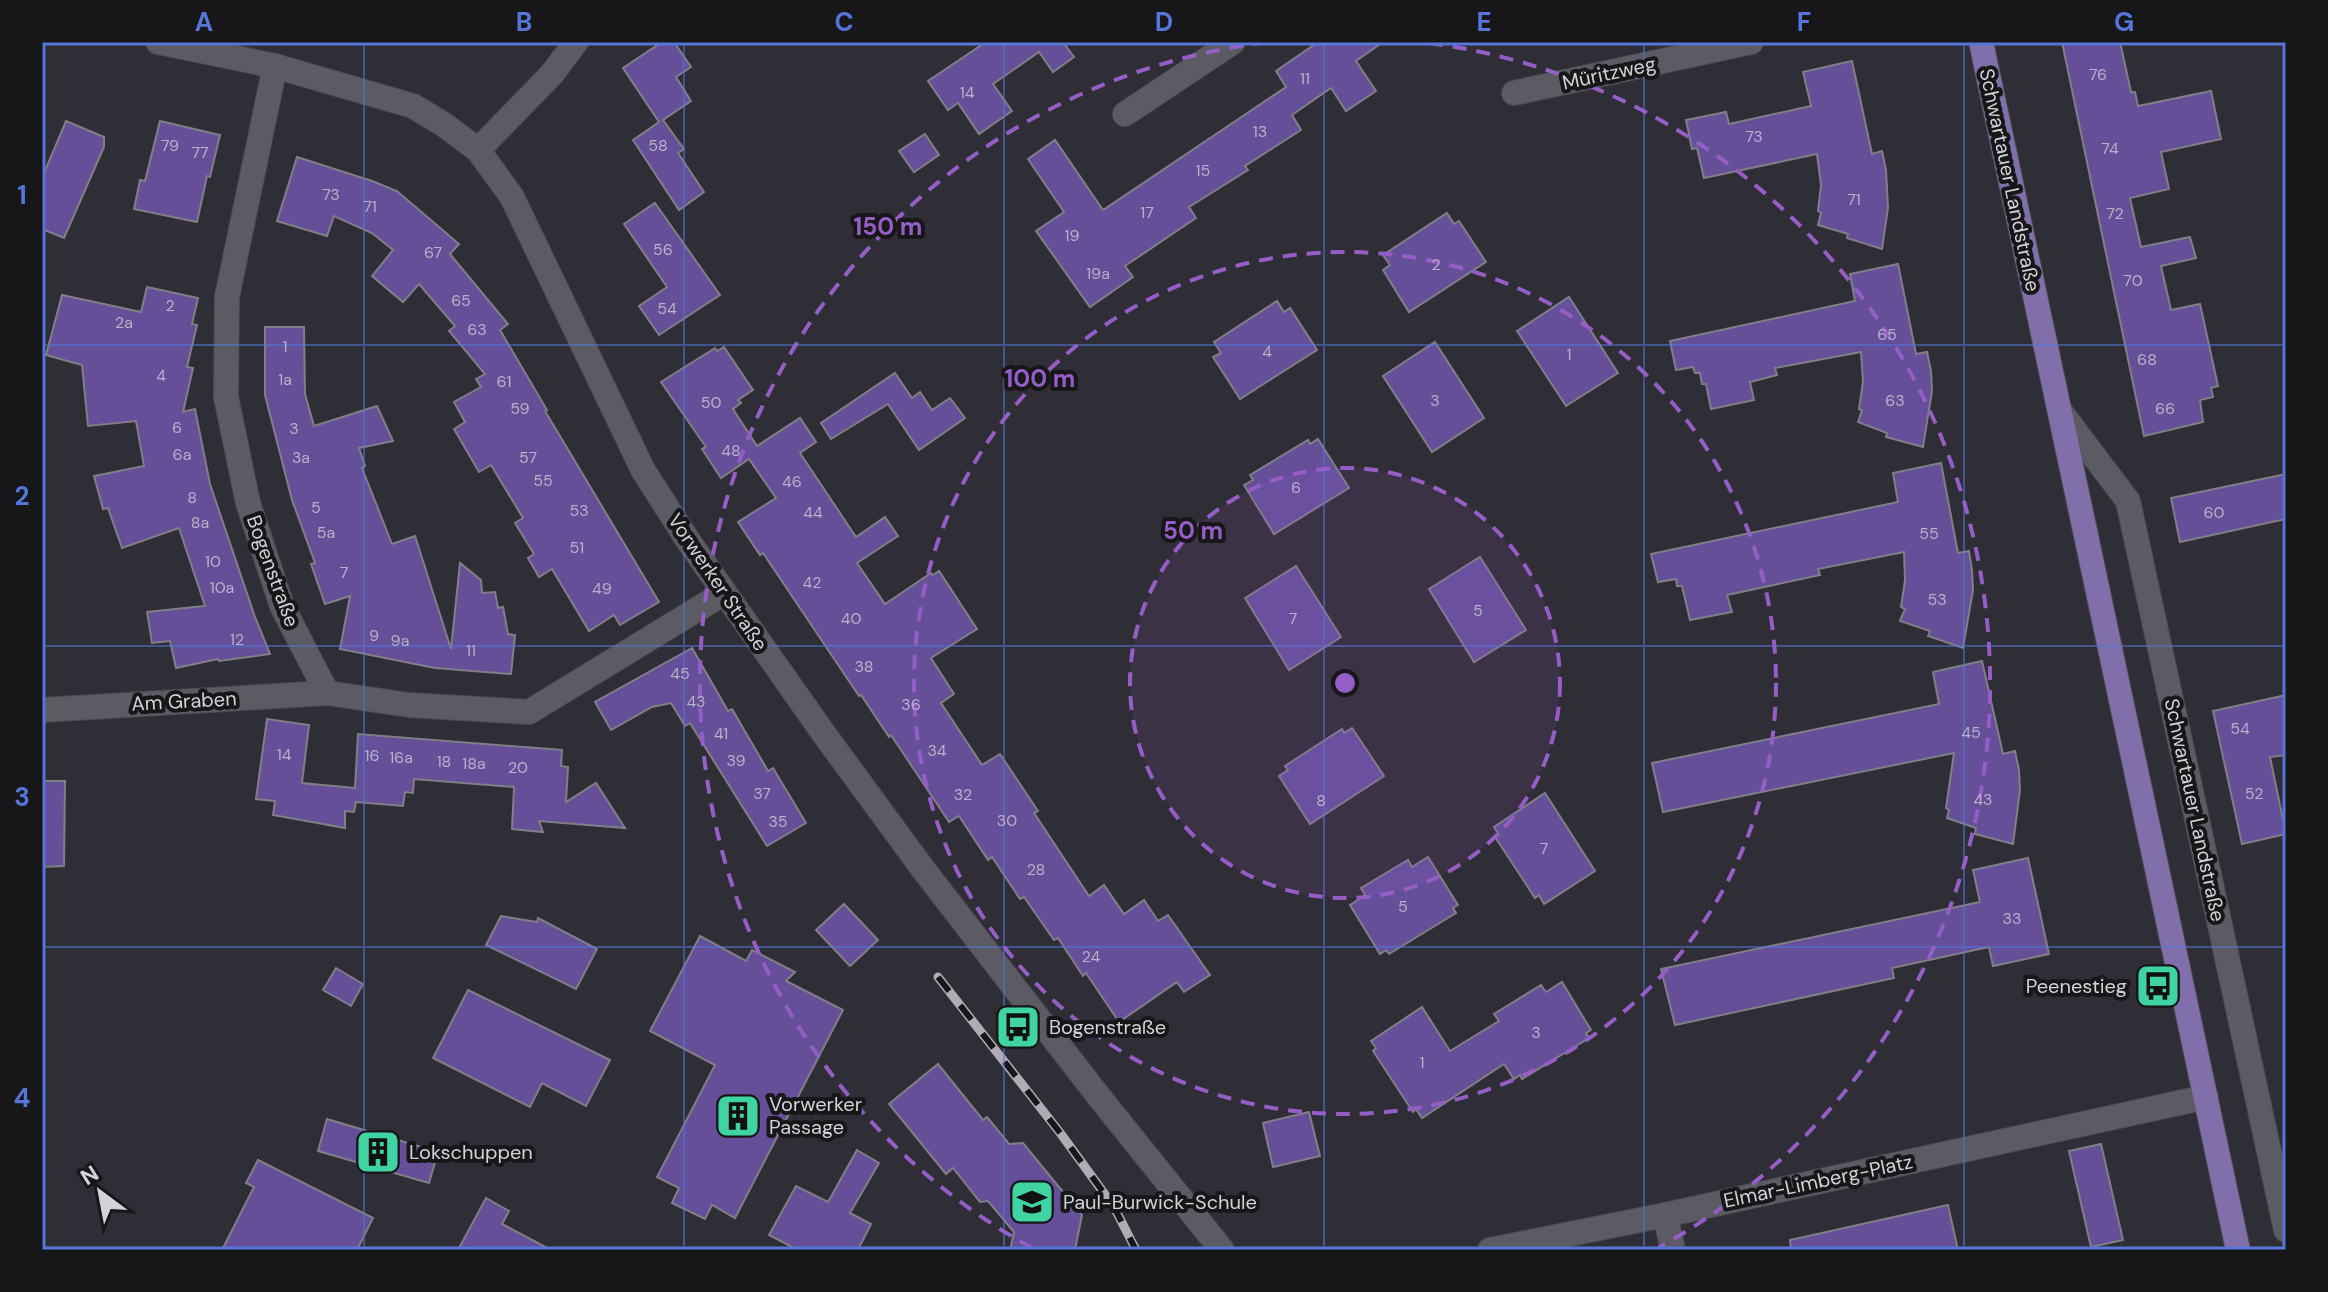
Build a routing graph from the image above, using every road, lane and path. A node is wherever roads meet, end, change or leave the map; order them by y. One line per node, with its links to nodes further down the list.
1 (158, 42): 6 (street, Vorwerker Straße)
2 (576, 42): 9 (street)
3 (1233, 42): 8 (street)
4 (1751, 42): 7 (street, Müritzweg)
5 (1981, 42): 10 (main road, Schwartauer Landstraße)
6 (275, 66): 9 (street, Vorwerker Straße); 12 (street, Bogenstraße)
7 (1514, 93)
8 (1125, 114)
9 (478, 150): 11 (street, Vorwerker Straße)
10 (2060, 411): 14 (main road, Schwartauer Landstraße); 16 (street, Schwartauer Landstraße)
11 (724, 593): 12 (street); 17 (street, Vorwerker Straße)
12 (327, 693): 13 (street, Am Graben)
13 (42, 710)
14 (2206, 1097): 15 (street, Elmar-Limberg-Platz); 20 (main road, Schwartauer Landstraße)
15 (1672, 1213): 18 (street, Elmar-Limberg-Platz); 19 (street)
16 (2286, 1230)
17 (1222, 1250)
18 (1490, 1250)
19 (1673, 1250)
20 (2238, 1250)

